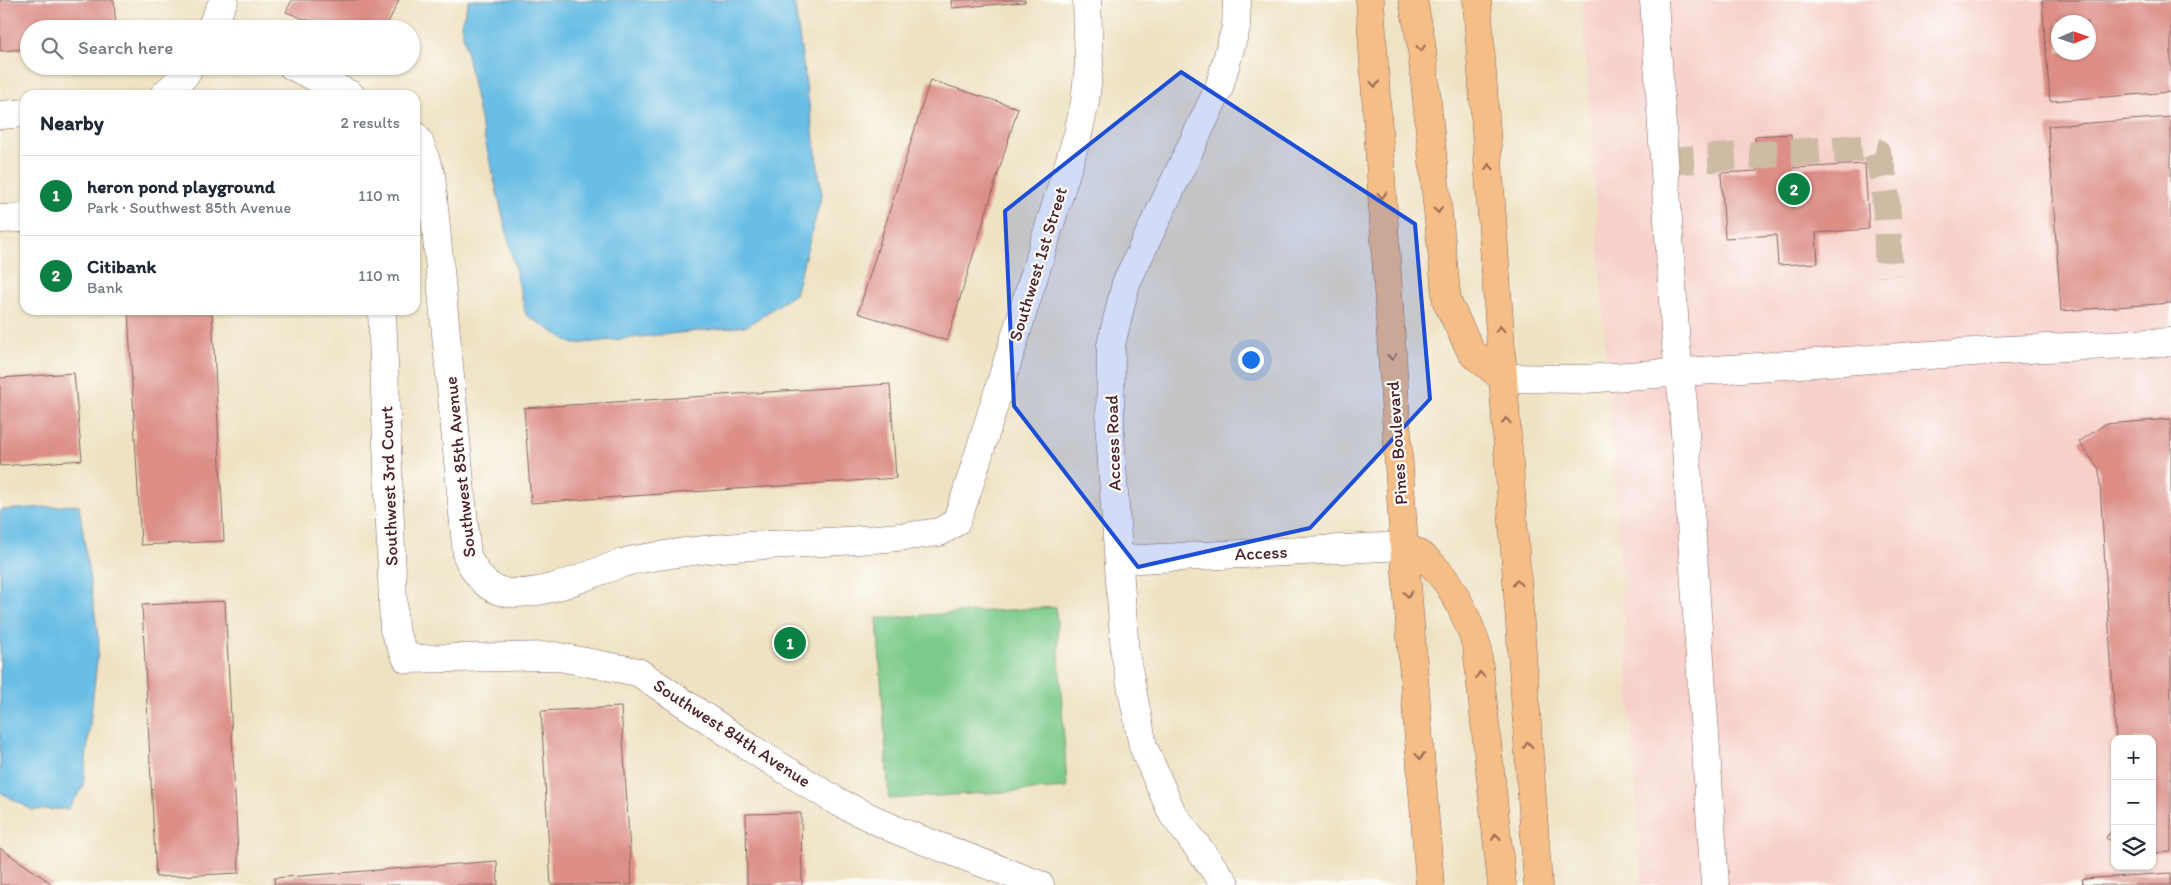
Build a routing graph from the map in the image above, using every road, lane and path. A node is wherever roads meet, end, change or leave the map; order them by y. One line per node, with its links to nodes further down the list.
1 (224, 0): 8 (street)
2 (1087, 0): 22 (street, Southwest 1st Street)
3 (1237, 0): 24 (street, Access Road)
4 (1370, 0): 23 (highway, Pines Boulevard, one-way to 23)
5 (1413, 0): 21 (highway, one-way to 21)
6 (1477, 0): 21 (highway, one-way to 6)
7 (1654, 0): 20 (street)
8 (215, 20)
9 (185, 75): 11 (street)
10 (310, 75): 12 (street)
11 (169, 90)
12 (341, 90)
13 (20, 114): 14 (street)
14 (0, 115)
15 (420, 144): 22 (street, Southwest 85th Avenue)
16 (20, 218): 17 (street)
17 (0, 219)
18 (382, 315): 25 (street, Southwest 3rd Court)
19 (2171, 342): 20 (street)
20 (1680, 373): 21 (street); 31 (street)
21 (1503, 378): 30 (highway, one-way to 21)
22 (956, 522)
23 (1404, 546): 24 (street, Access); 28 (highway, Pines Boulevard, one-way to 28); 29 (highway, one-way to 23)
24 (1119, 560): 27 (street, Access Road)
25 (407, 659): 26 (street, Southwest 84th Avenue)
26 (1040, 885)
27 (1226, 885)
28 (1430, 885)
29 (1502, 885)
30 (1538, 885)
31 (1714, 885)

